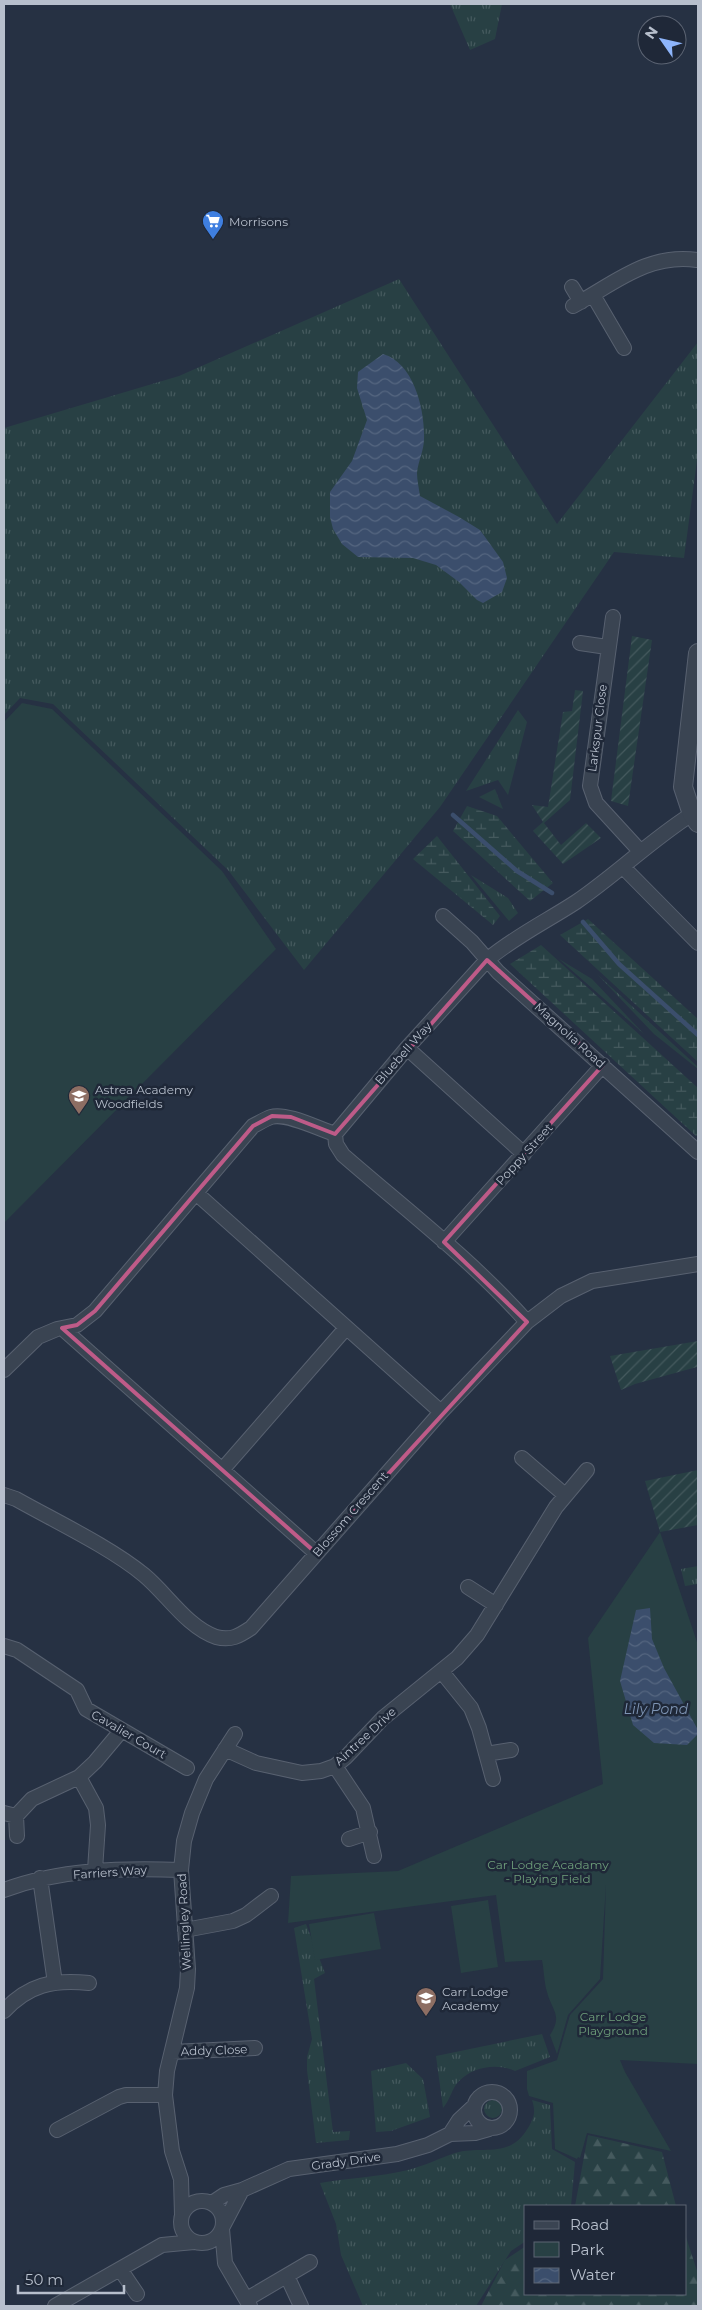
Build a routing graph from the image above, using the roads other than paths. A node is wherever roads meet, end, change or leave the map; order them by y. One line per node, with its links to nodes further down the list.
1 (698, 260): 3 (street)
2 (572, 288): 3 (street)
3 (593, 294): 4 (street)
4 (624, 348)
5 (612, 617): 7 (street, Larkspur Close)
6 (580, 643): 7 (street)
7 (607, 647): 10 (street, Larkspur Close)
8 (698, 653): 9 (street)
9 (695, 818): 10 (street, Bluebell Way)
10 (640, 851): 11 (street, Bluebell Way)
11 (624, 868): 13 (street); 14 (street, Bluebell Way)
12 (443, 916): 14 (street, Magnolia Road)
13 (698, 943)
14 (487, 960): 15 (street, Bluebell Way); 16 (street, Magnolia Road)
15 (407, 1048): 17 (street, Bluebell Way); 19 (street)
16 (603, 1065): 18 (street, Magnolia Road); 19 (street, Poppy Street)
17 (335, 1134): 20 (street); 21 (street)
18 (698, 1152)
19 (524, 1154): 21 (street, Poppy Street)
20 (196, 1193): 24 (street); 25 (street)
21 (444, 1242): 23 (street)
22 (698, 1264): 23 (street, Blossom Crescent)
23 (527, 1322): 27 (street, Blossom Crescent)
24 (62, 1328): 26 (street); 29 (street)
25 (346, 1328): 27 (street); 29 (street)
26 (4, 1370)
27 (441, 1412): 33 (street, Blossom Crescent)
28 (522, 1458): 32 (street)
29 (222, 1470): 33 (street)
30 (588, 1470): 32 (street, Aintree Drive)
31 (4, 1495): 33 (street, Blossom Crescent)
32 (565, 1495): 35 (street, Aintree Drive)
33 (316, 1553)
34 (468, 1587): 35 (street)
35 (496, 1605): 37 (street, Aintree Drive)
36 (4, 1646): 38 (street, Cavalier Court)
37 (442, 1672): 42 (street); 43 (street, Aintree Drive)
38 (120, 1730): 44 (street, Cavalier Court); 45 (street)
39 (235, 1734): 40 (street, Wellingley Road)
40 (225, 1749): 43 (street, Aintree Drive); 53 (street, Wellingley Road)
41 (511, 1750): 42 (street)
42 (486, 1754): 46 (street)
43 (335, 1766): 48 (street)
44 (187, 1768)
45 (79, 1777): 47 (street); 52 (street)
46 (492, 1779)
47 (10, 1815): 49 (street)
48 (370, 1832): 50 (street); 51 (street)
49 (17, 1836)
50 (349, 1840)
51 (374, 1856)
52 (95, 1870): 53 (street, Farriers Way); 54 (street, Farriers Way)
53 (180, 1870): 57 (street, Wellingley Road)
54 (40, 1878): 55 (street, Farriers Way); 58 (street)
55 (4, 1890)
56 (271, 1896): 57 (street)
57 (185, 1930): 62 (street, Wellingley Road)
58 (55, 1983): 59 (street); 60 (street)
59 (88, 1984)
60 (4, 2011)
61 (255, 2048): 62 (street, Addy Close)
62 (172, 2052): 63 (street, Wellingley Road)
63 (165, 2095): 66 (street); 68 (street, Wellingley Road)
64 (474, 2106): 65 (street); 65 (street, Grady Drive); 67 (street, Grady Drive)
65 (489, 2129): 67 (street, Grady Drive)
66 (57, 2130)
67 (450, 2134): 69 (street, Grady Drive)
68 (181, 2179): 70 (street); 71 (street, Wellingley Road)
69 (242, 2190): 70 (street, Grady Drive); 72 (street)
70 (209, 2202): 71 (street); 72 (street)
71 (182, 2218): 73 (street); 74 (street)
72 (223, 2227): 73 (street); 76 (street)
73 (198, 2243): 74 (street); 76 (street)
74 (162, 2245): 77 (street)
75 (310, 2262): 78 (street)
76 (226, 2263): 80 (street)
77 (120, 2269): 79 (street); 81 (street)
78 (287, 2276): 80 (street); 82 (street)
79 (137, 2294)
80 (249, 2303)
81 (56, 2306)
82 (301, 2306)

